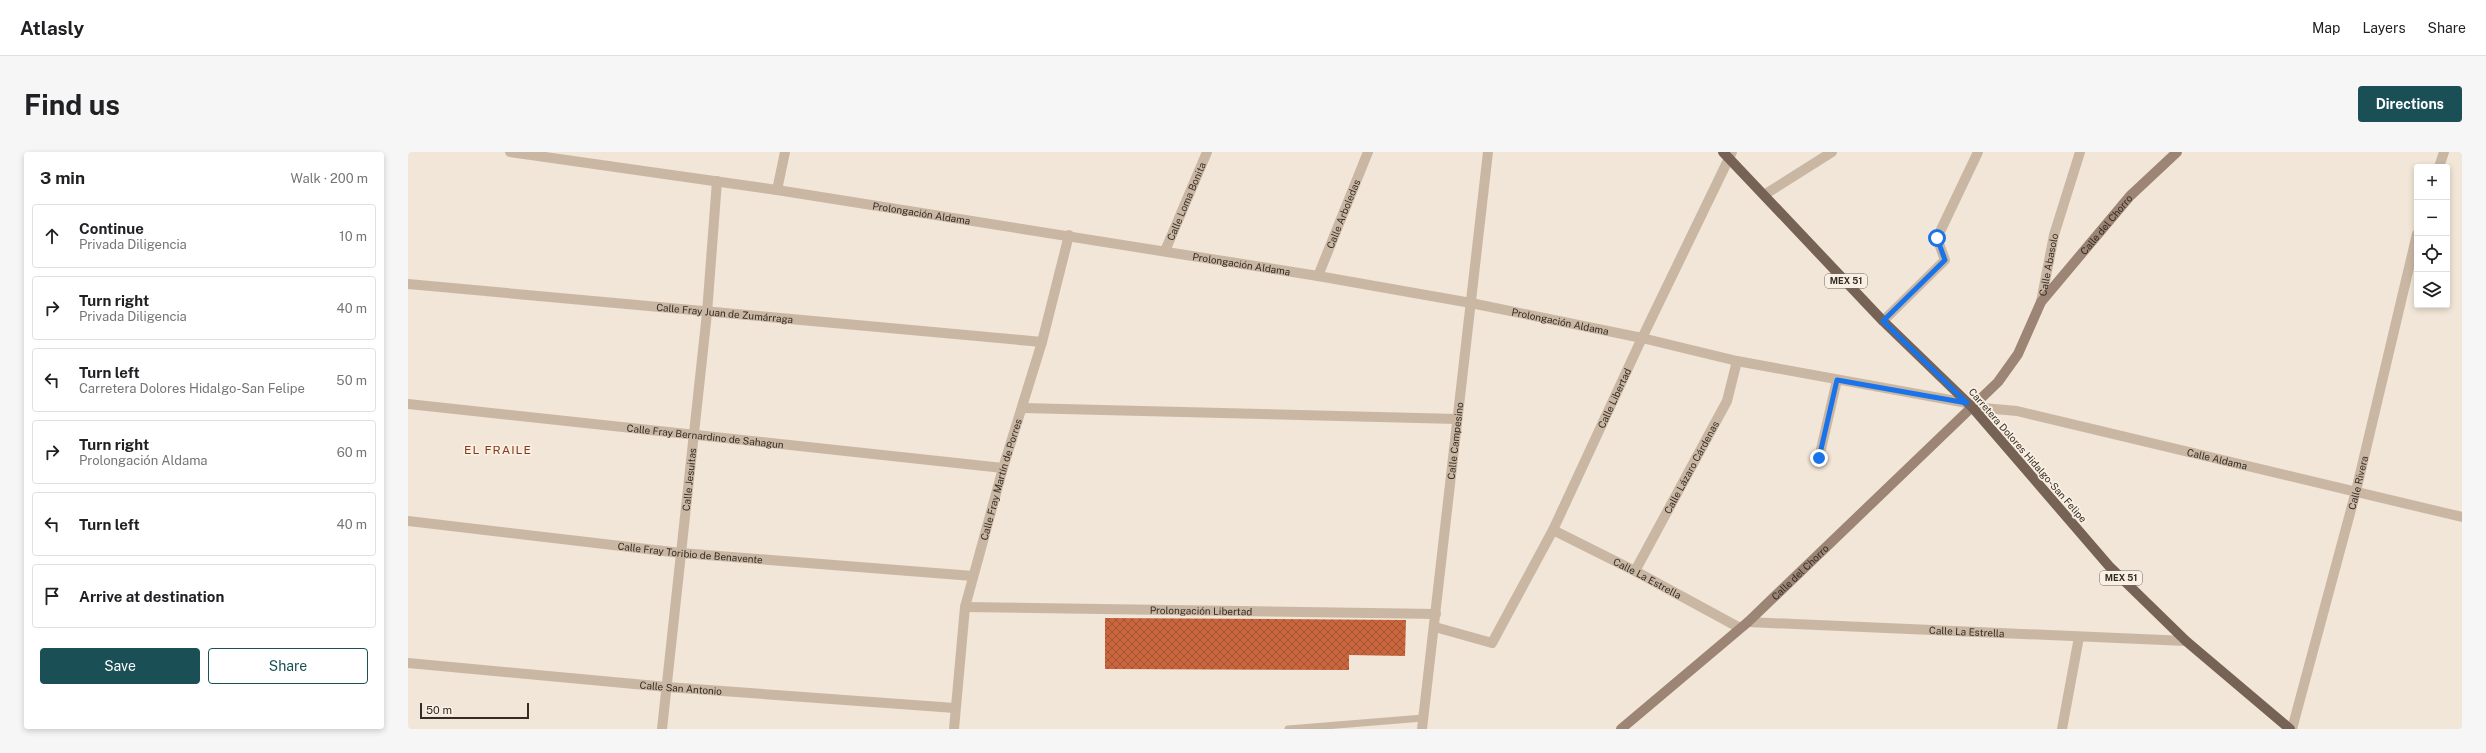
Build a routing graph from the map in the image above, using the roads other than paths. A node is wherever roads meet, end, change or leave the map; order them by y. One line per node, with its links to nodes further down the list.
1 (510, 152): 13 (street, Prolongación Aldama)
2 (785, 152): 14 (street)
3 (1207, 152): 18 (street, Calle Loma Bonita)
4 (1368, 152): 19 (street, Calle Arboledas)
5 (1488, 152): 22 (street, Calle Campesino)
6 (1832, 152): 15 (street)
7 (1978, 152): 24 (street)
8 (2080, 152): 21 (street, Calle Abasolo)
9 (2177, 152): 21 (street, Calle del Chorro)
10 (2444, 152): 12 (street)
11 (1728, 154): 15 (main road, Carretera Dolores Hidalgo-San Felipe / MEX 51); 25 (street, Calle Libertad)
12 (2440, 164)
13 (717, 181): 14 (street, Prolongación Aldama); 23 (street, Calle Jesuitas)
14 (777, 190): 16 (street, Prolongación Aldama)
15 (1764, 195): 24 (main road, Carretera Dolores Hidalgo-San Felipe / MEX 51)
16 (1069, 235): 18 (street, Prolongación Aldama); 26 (street, Calle Fray Martín de Porres)
17 (2417, 236): 36 (street, Calle Rivera)
18 (1165, 251): 19 (street, Prolongación Aldama)
19 (1318, 276): 22 (street, Prolongación Aldama)
20 (408, 284): 23 (street, Calle Fray Juan de Zumárraga)
21 (2041, 302): 30 (street, Calle Abasolo)
22 (1471, 304): 25 (street, Prolongación Aldama); 32 (street, Calle Campesino)
23 (707, 313): 26 (street, Calle Fray Juan de Zumárraga); 33 (street, Calle Jesuitas)
24 (1883, 321): 30 (main road, Carretera Dolores Hidalgo-San Felipe / MEX 51)
25 (1642, 338): 27 (street, Prolongación Aldama); 39 (street, Calle Libertad)
26 (1042, 342): 31 (street, Calle Fray Martín de Porres)
27 (1736, 361): 28 (street, Prolongación Aldama); 41 (street, Calle Lázaro Cárdenas)
28 (1837, 380): 30 (street, Prolongación Aldama); 34 (street)
29 (408, 404): 33 (street, Calle Fray Bernardino de Sahagun)
30 (1970, 405): 36 (street, Calle Aldama); 45 (street, Calle del Chorro); 48 (main road, Carretera Dolores Hidalgo-San Felipe / MEX 51)
31 (1023, 408): 32 (street); 35 (street, Calle Fray Martín de Porres)
32 (1457, 419): 44 (street, Calle Campesino)
33 (694, 435): 35 (street, Calle Fray Bernardino de Sahagun); 40 (street, Calle Jesuitas)
34 (1819, 458)
35 (1003, 468): 42 (street, Calle Fray Martín de Porres)
36 (2356, 491): 37 (street, Calle Aldama); 59 (street, Calle Rivera)
37 (2462, 517)
38 (408, 521): 40 (street, Calle Fray Toribio de Benavente)
39 (1553, 530): 41 (street, Calle La Estrella); 46 (street, Calle Libertad)
40 (681, 553): 42 (street, Calle Fray Toribio de Benavente); 50 (street, Calle Jesuitas)
41 (1635, 571): 45 (street, Calle La Estrella)
42 (972, 576): 43 (street, Calle Fray Martín de Porres)
43 (965, 608): 44 (street, Prolongación Libertad); 51 (street, Calle Fray Martín de Porres)
44 (1436, 614): 46 (street, Calle Campesino)
45 (1744, 625): 47 (street, Calle La Estrella); 57 (street, Calle del Chorro)
46 (1435, 628): 52 (street, Calle Campesino)
47 (2079, 637): 48 (street, Calle La Estrella); 58 (street)
48 (2186, 641): 59 (main road, Carretera Dolores Hidalgo-San Felipe / MEX 51)
49 (408, 662): 50 (street, Calle San Antonio)
50 (667, 686): 51 (street, Calle San Antonio); 53 (street, Calle Jesuitas)
51 (955, 708): 54 (street, Calle Fray Martín de Porres)
52 (1423, 718): 55 (lane); 56 (street, Calle Campesino)
53 (662, 729)
54 (954, 729)
55 (1288, 729)
56 (1422, 729)
57 (1621, 729)
58 (2062, 729)
59 (2291, 729)

